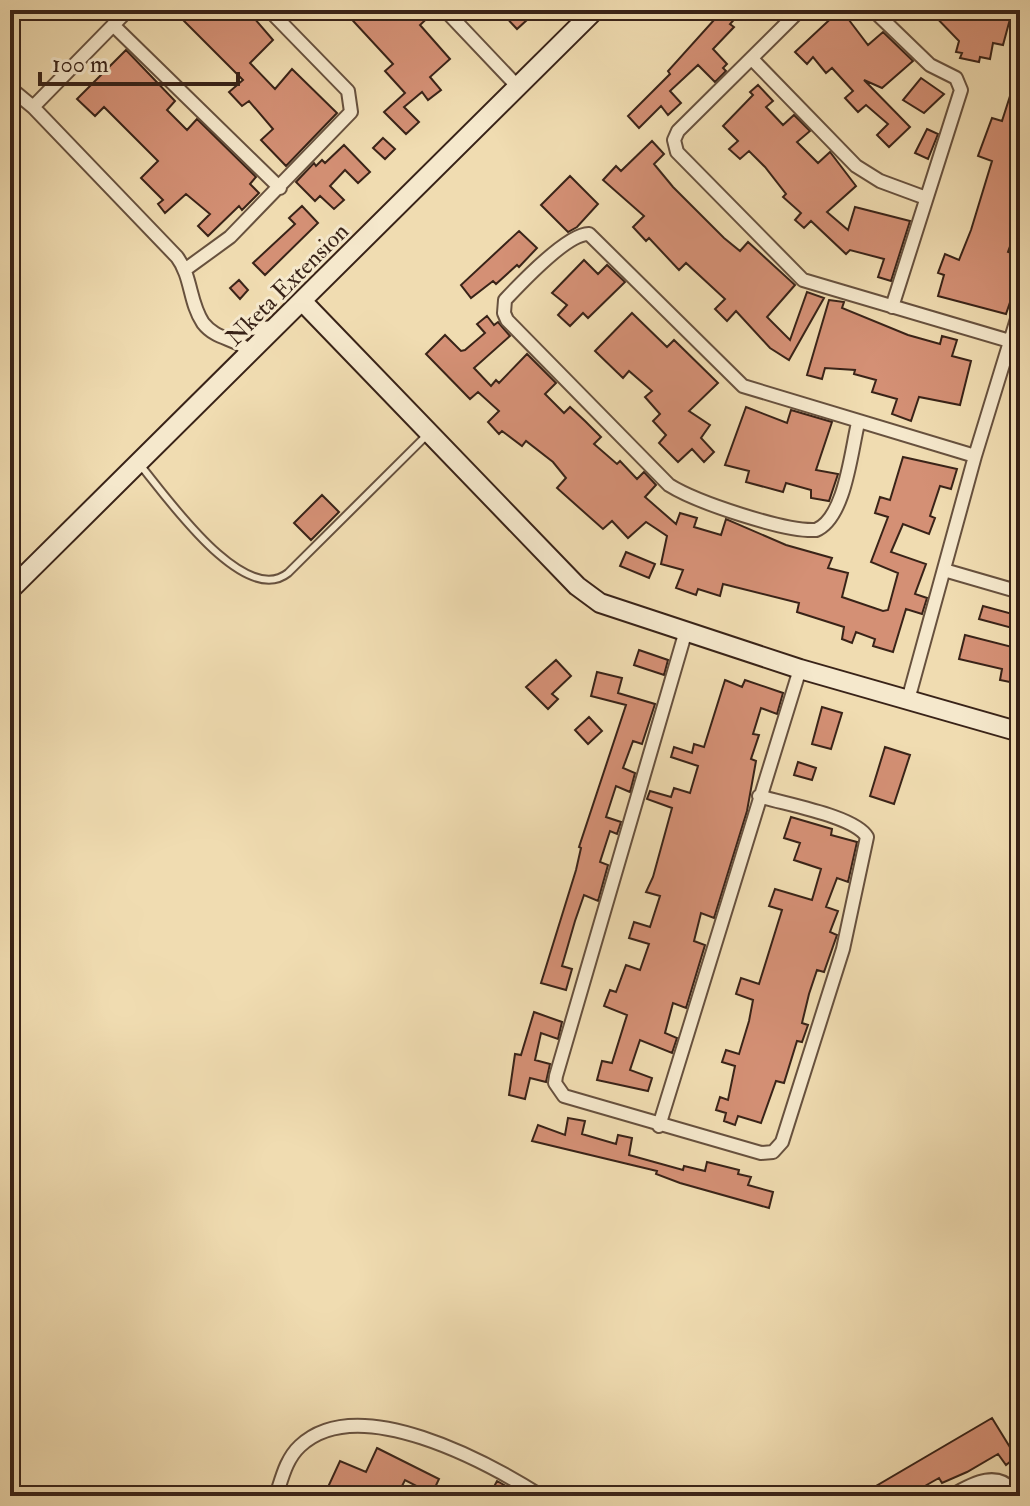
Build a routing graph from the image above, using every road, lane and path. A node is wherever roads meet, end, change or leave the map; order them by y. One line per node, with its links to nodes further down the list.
1 (128, 10): 7 (street)
2 (269, 10): 12 (street)
3 (445, 10): 10 (street)
4 (595, 10): 10 (street, Nketa Extension)
5 (800, 10): 8 (street)
6 (873, 10): 13 (street)
7 (113, 25): 11 (street); 12 (street)
8 (752, 59): 13 (street); 16 (street)
9 (10, 88): 11 (street)
10 (519, 88): 15 (street, Nketa Extension)
11 (33, 107): 14 (street)
12 (280, 188): 14 (street)
13 (926, 198): 16 (street)
14 (186, 269): 19 (street)
15 (303, 302): 18 (street, Nketa Extension); 23 (street)
16 (892, 307): 20 (street)
17 (1020, 309): 20 (street)
18 (278, 327): 19 (street); 21 (street, Nketa Extension)
19 (236, 340): 21 (street)
20 (1015, 343): 24 (street)
21 (251, 353): 25 (street, Nketa Extension)
22 (858, 423): 22 (street); 24 (street)
23 (429, 433): 25 (lane); 29 (street)
24 (975, 456): 26 (street)
25 (139, 463): 27 (street, Nketa Extension)
26 (944, 570): 28 (street); 31 (street)
27 (10, 590)
28 (1020, 592)
29 (685, 634): 30 (street); 34 (street)
30 (800, 669): 31 (street); 33 (street)
31 (908, 700): 32 (street)
32 (1020, 732)
33 (759, 796): 34 (street); 34 (street)
34 (659, 1126)
35 (276, 1496): 36 (street)
36 (541, 1496)
37 (951, 1496): 38 (street)
38 (1017, 1496)

